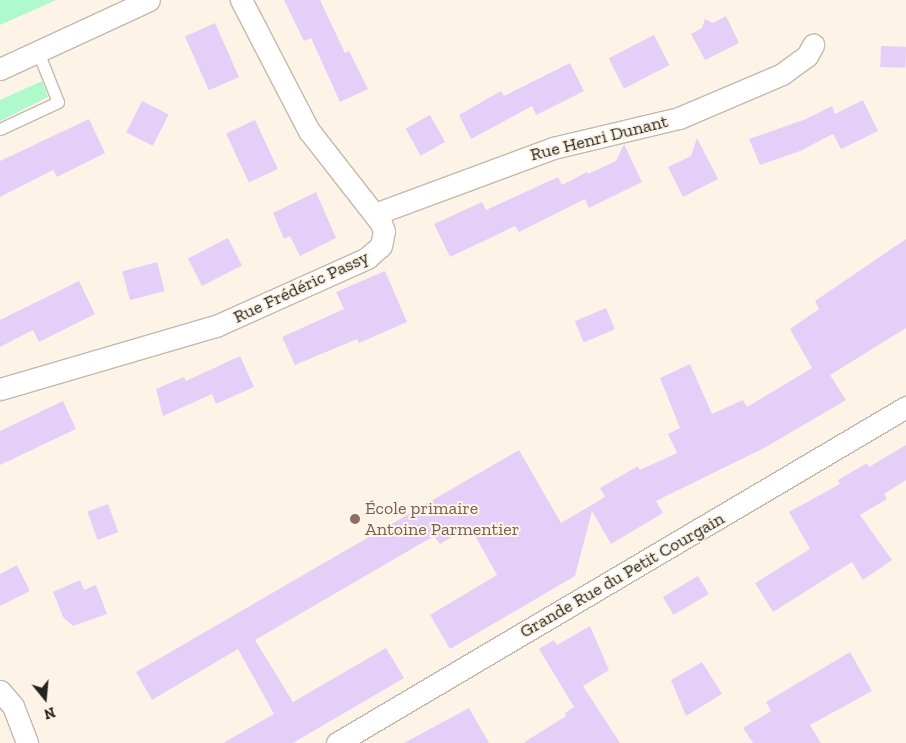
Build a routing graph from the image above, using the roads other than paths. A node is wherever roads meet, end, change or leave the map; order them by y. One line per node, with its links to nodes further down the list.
1 (149, 0): 4 (street)
2 (241, 0): 7 (street, Rue Frédéric Passy)
3 (812, 45): 7 (street, Rue Henri Dunant)
4 (38, 52): 5 (street); 6 (lane)
5 (0, 69)
6 (0, 129)
7 (375, 214): 8 (street, Rue Frédéric Passy)
8 (0, 389)
9 (906, 407): 12 (street, Grande Rue du Petit Courgain)
10 (0, 691): 11 (street)
11 (27, 743)
12 (337, 743)

